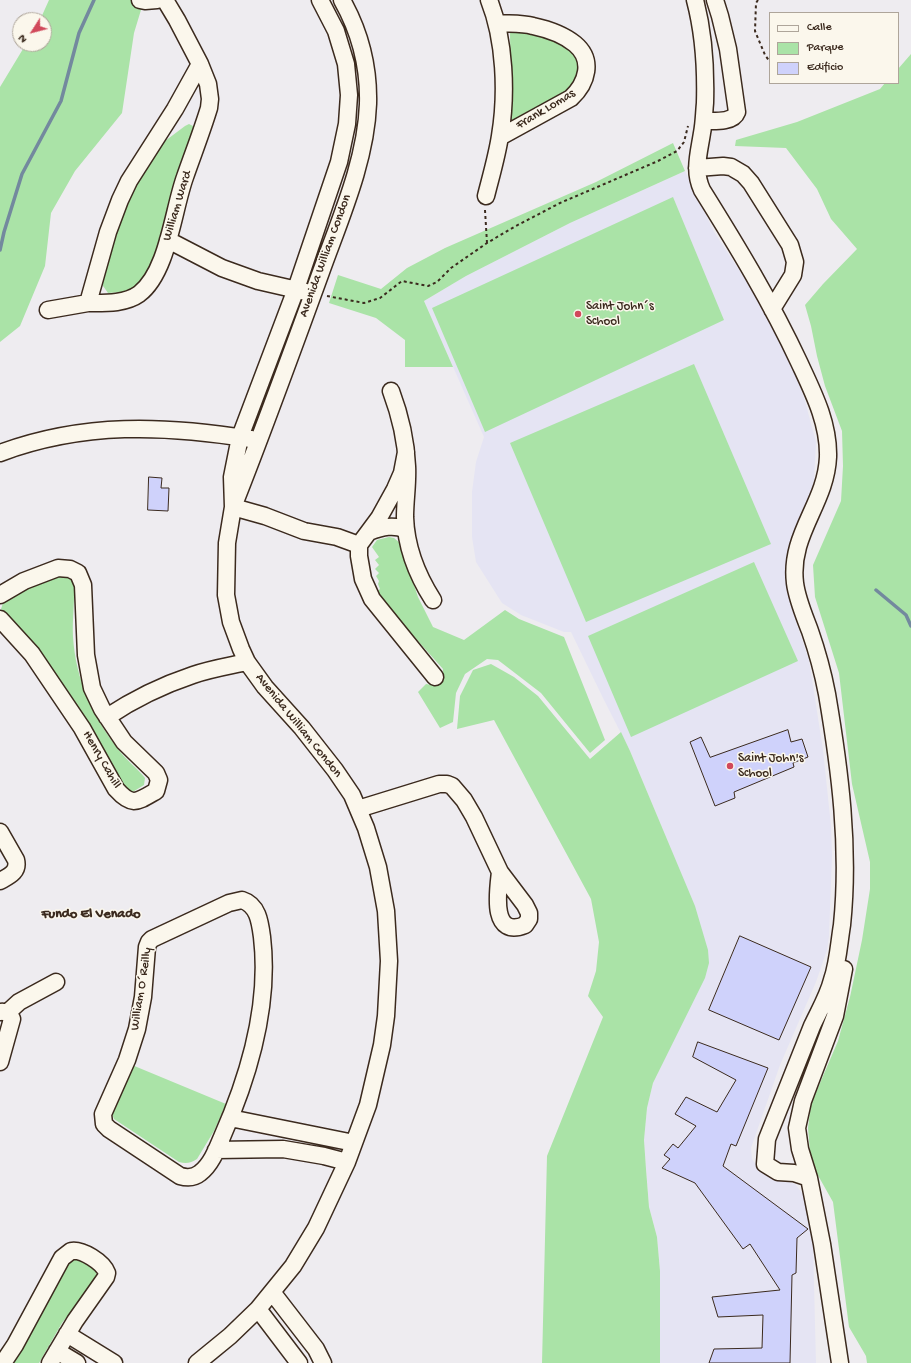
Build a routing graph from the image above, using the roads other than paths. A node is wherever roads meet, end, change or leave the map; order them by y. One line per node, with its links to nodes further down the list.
1 (140, 0): 2 (street)
2 (157, 0)
3 (165, 0): 10 (street, William Ward)
4 (320, 0): 16 (street, Avenida William Condon)
5 (342, 0): 17 (street, Avenida William Condon)
6 (489, 0): 9 (street, Frank Lomas)
7 (695, 0): 11 (street)
8 (714, 0): 11 (street)
9 (496, 23): 12 (street, Frank Lomas); 12 (street, Frank Lomas)
10 (200, 64): 15 (street, William Ward); 18 (street)
11 (696, 122): 13 (street)
12 (500, 137): 14 (street, Frank Lomas)
13 (697, 168): 19 (street); 19 (street)
14 (486, 196)
15 (168, 240): 16 (street); 18 (street, William Ward)
16 (296, 290): 17 (street); 22 (street, Avenida William Condon)
17 (313, 294): 23 (street, Avenida William Condon)
18 (88, 303): 20 (street, William Ward)
19 (772, 309): 40 (street)
20 (48, 310)
21 (391, 391): 24 (street)
22 (240, 437): 23 (street); 25 (street); 26 (street, Avenida William Condon)
23 (259, 440): 26 (street, Avenida William Condon)
24 (406, 452): 27 (street); 28 (street)
25 (0, 453)
26 (233, 507): 29 (street); 33 (street, Avenida William Condon)
27 (406, 530): 28 (street); 31 (street)
28 (369, 532): 29 (street)
29 (359, 545): 34 (street)
30 (0, 595): 35 (street, Henry Cahill)
31 (433, 600)
32 (0, 619): 35 (street, Henry Cahill)
33 (247, 662): 35 (street, Henry Cahill); 36 (street, Avenida William Condon)
34 (436, 676)
35 (108, 717)
36 (358, 809): 38 (street); 45 (street, Avenida William Condon)
37 (0, 832): 39 (street)
38 (500, 872)
39 (0, 881)
40 (839, 944): 48 (street); 48 (street)
41 (56, 982): 42 (street)
42 (4, 1012): 43 (street)
43 (0, 1062)
44 (230, 1118): 45 (street); 46 (street, William O´Reilly); 46 (street, William O´Reilly)
45 (354, 1143): 47 (street, Avenida William Condon)
46 (216, 1150): 47 (street)
47 (347, 1162): 49 (street, Avenida William Condon)
48 (809, 1178): 59 (street)
49 (272, 1292): 50 (street, Avenida William Condon); 58 (street)
50 (258, 1309): 56 (street, Avenida William Condon); 57 (street)
51 (67, 1334): 52 (street); 53 (street); 55 (street)
52 (53, 1357): 54 (street)
53 (3, 1363)
54 (77, 1363)
55 (114, 1363)
56 (197, 1363)
57 (299, 1363)
58 (324, 1363)
59 (840, 1363)

